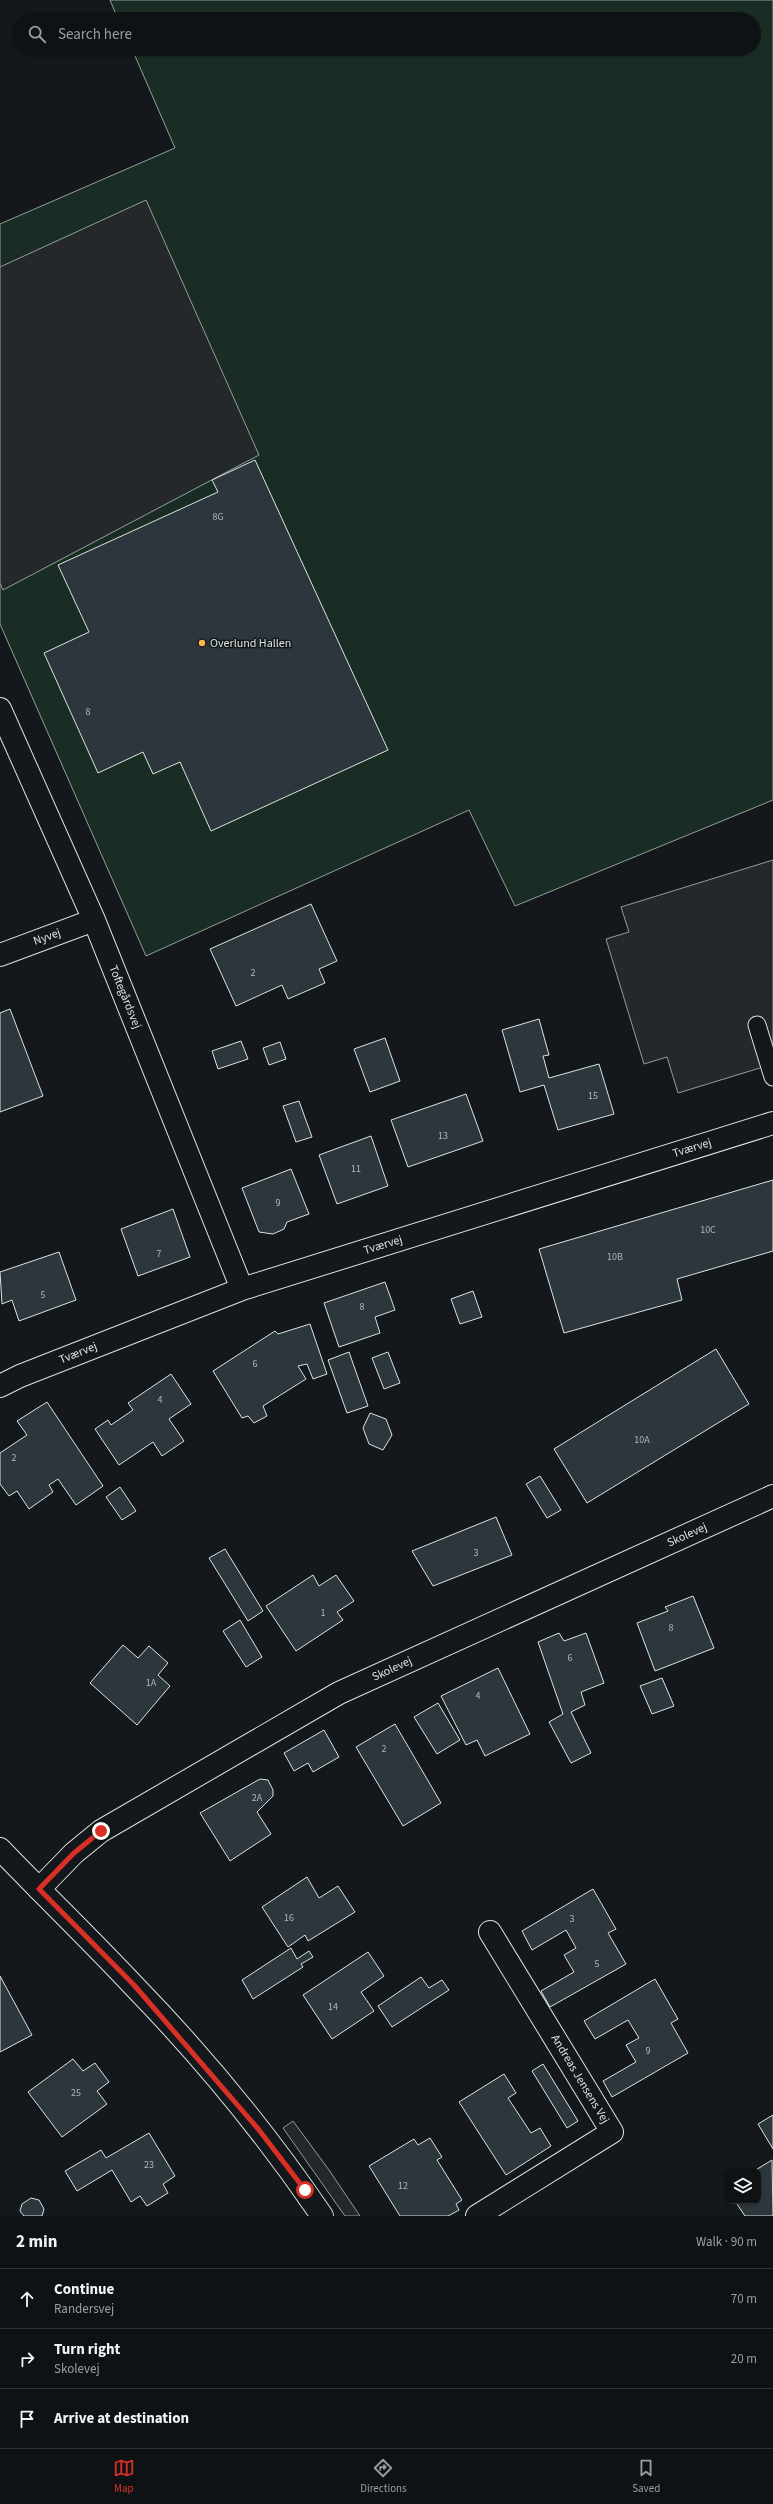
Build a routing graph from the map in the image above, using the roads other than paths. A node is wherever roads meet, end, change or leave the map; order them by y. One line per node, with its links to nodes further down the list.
1 (0, 709): 2 (street, Toftegårdsvej)
2 (94, 920): 3 (street, Nyvej); 7 (street, Toftegårdsvej)
3 (0, 955)
4 (757, 1025): 5 (lane)
5 (773, 1077)
6 (773, 1123): 7 (street, Tværvej)
7 (242, 1289): 8 (street, Tværvej)
8 (0, 1386)
9 (773, 1496): 11 (street, Skolevej)
10 (0, 1849): 11 (street)
11 (39, 1889): 13 (street)
12 (490, 1932): 14 (street, Andreas Jensens Vej)
13 (322, 2216)
14 (477, 2216)

